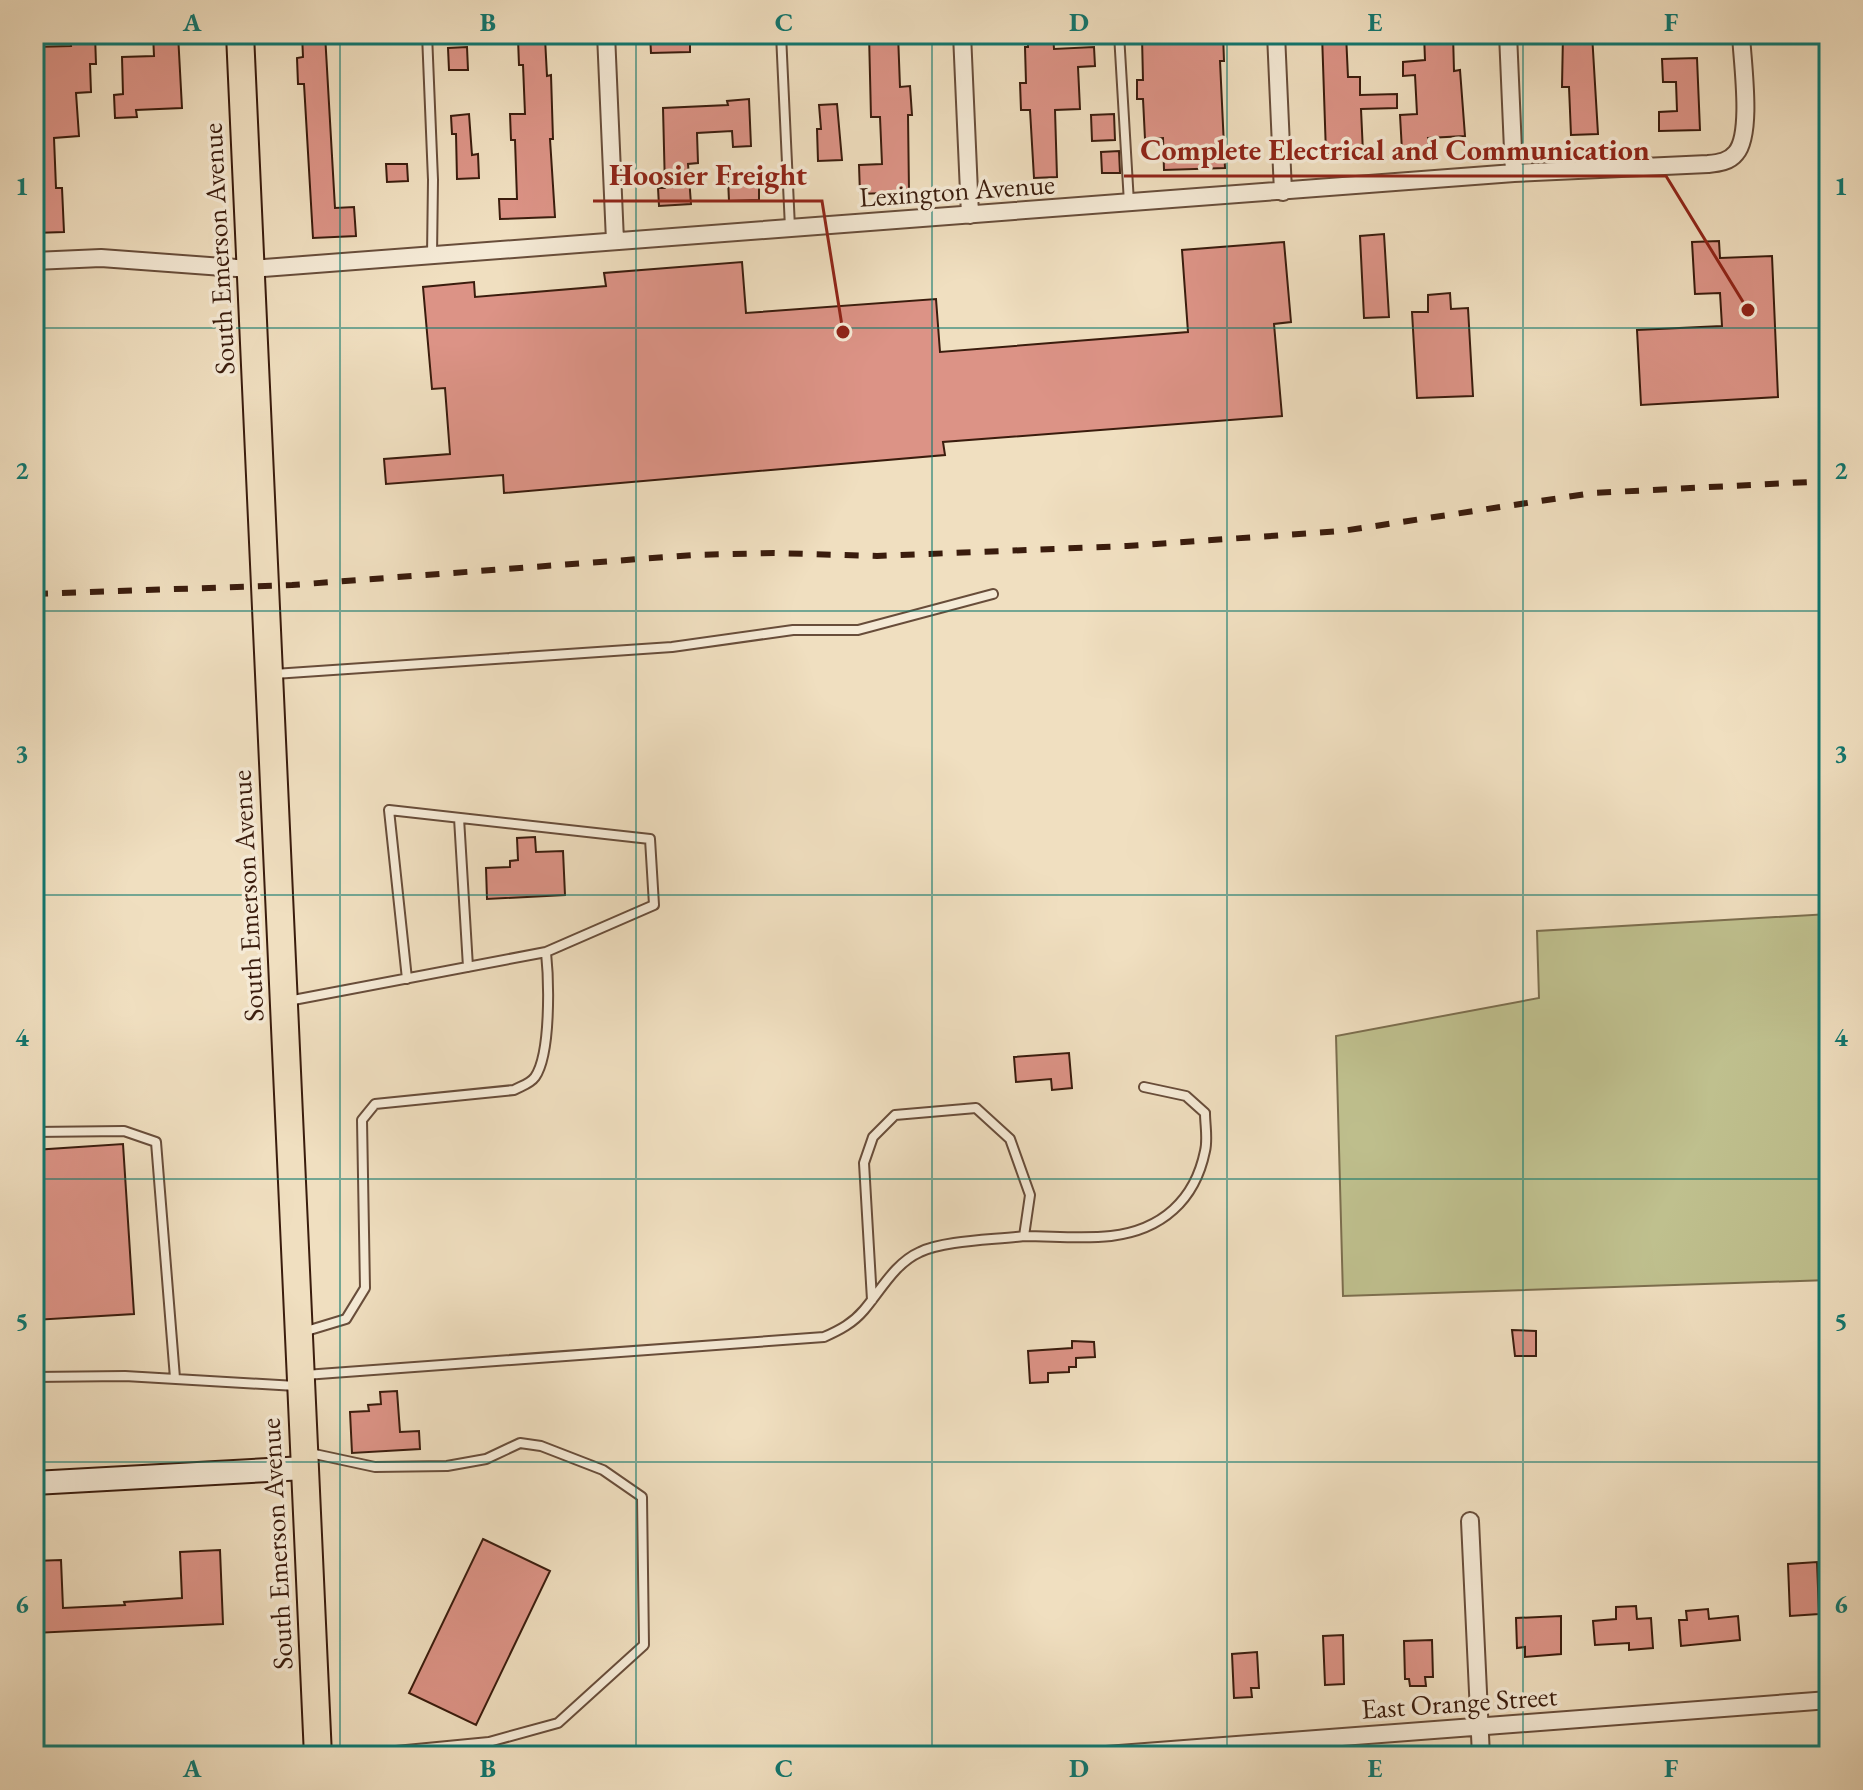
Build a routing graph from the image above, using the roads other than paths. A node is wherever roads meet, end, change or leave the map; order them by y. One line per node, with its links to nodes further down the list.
1 (240, 34): 18 (main road, South Emerson Avenue)
2 (427, 34): 16 (lane)
3 (606, 34): 15 (street)
4 (781, 34): 14 (lane)
5 (962, 34): 13 (street)
6 (1119, 34): 12 (lane)
7 (1276, 34): 11 (street)
8 (1508, 34): 10 (street)
9 (1741, 34): 10 (street, Lexington Avenue)
10 (1514, 173): 11 (street, Lexington Avenue)
11 (1283, 192): 12 (street, Lexington Avenue)
12 (1129, 203): 13 (street, Lexington Avenue)
13 (970, 215): 14 (street, Lexington Avenue)
14 (790, 228): 15 (street, Lexington Avenue)
15 (615, 241): 16 (street, Lexington Avenue)
16 (432, 255): 18 (street, Lexington Avenue)
17 (34, 261): 18 (street, Lexington Avenue)
18 (250, 269): 20 (main road, South Emerson Avenue)
19 (993, 594): 20 (lane)
20 (269, 674): 25 (main road, South Emerson Avenue)
21 (459, 818): 22 (lane); 23 (lane); 24 (lane)
22 (546, 952): 23 (lane); 30 (lane)
23 (468, 967): 24 (lane)
24 (407, 979): 25 (lane)
25 (284, 1002): 30 (main road, South Emerson Avenue)
26 (1144, 1087): 28 (lane)
27 (34, 1132): 32 (lane)
28 (1024, 1236): 29 (lane); 29 (lane)
29 (872, 1300): 33 (lane)
30 (299, 1333): 33 (main road, South Emerson Avenue)
31 (34, 1377): 32 (lane)
32 (175, 1378): 33 (lane)
33 (301, 1380): 34 (main road, South Emerson Avenue)
34 (304, 1460): 35 (main road); 39 (main road, South Emerson Avenue); 40 (lane)
35 (34, 1483)
36 (1470, 1521): 38 (street)
37 (1829, 1700): 38 (street, East Orange Street)
38 (1480, 1726): 41 (street, East Orange Street); 42 (street)
39 (318, 1756)
40 (344, 1756)
41 (1094, 1756)
42 (1481, 1756)

